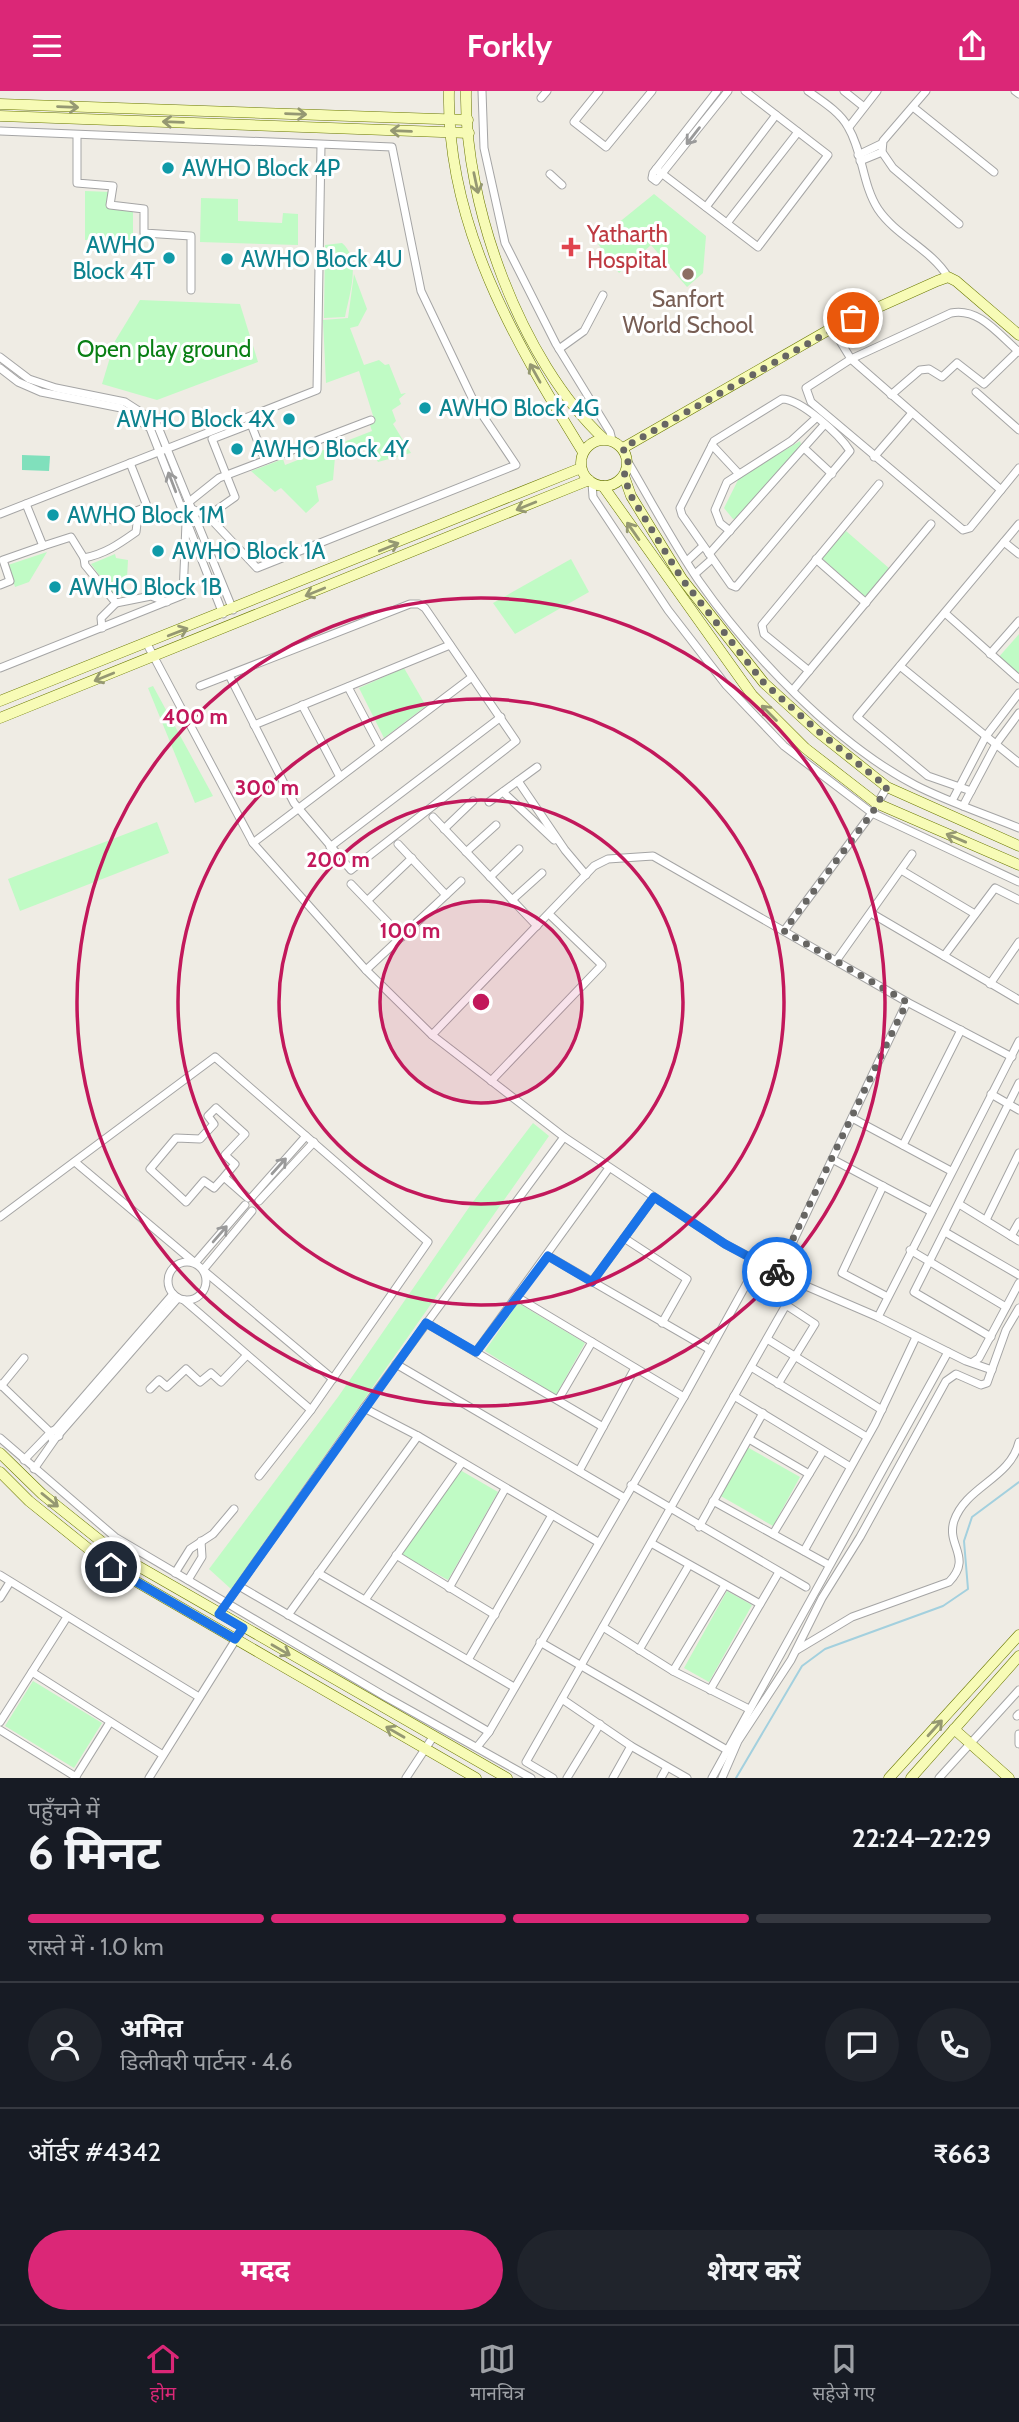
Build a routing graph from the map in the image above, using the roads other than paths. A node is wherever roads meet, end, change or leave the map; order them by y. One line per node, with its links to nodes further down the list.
1 (449, 91): 22 (street)
2 (466, 91): 23 (street)
3 (482, 91): 45 (street)
4 (599, 91): 5 (street)
5 (652, 91)
6 (717, 91): 35 (street)
7 (728, 91): 35 (street, one-way to 35)
8 (745, 91): 21 (street)
9 (808, 91): 16 (street)
10 (828, 91): 16 (street)
11 (844, 91): 18 (street)
12 (877, 91): 18 (street)
13 (926, 91): 19 (street)
14 (1015, 91): 15 (street)
15 (1019, 94)
16 (820, 100): 24 (street)
17 (0, 104): 22 (street, one-way to 22)
18 (864, 107): 24 (street)
19 (914, 107): 31 (street); 33 (street)
20 (0, 115): 26 (street, one-way to 20)
21 (776, 115): 27 (street); 37 (street)
22 (450, 120): 23 (street); 26 (street)
23 (468, 120): 28 (street)
24 (849, 127): 32 (street)
25 (0, 131): 29 (street)
26 (450, 132): 28 (street); 63 (street, one-way to 26)
27 (798, 132): 38 (street); 38 (street)
28 (469, 133): 58 (street, one-way to 58)
29 (77, 135): 30 (street); 41 (street)
30 (321, 145): 54 (street); 82 (street)
31 (882, 148): 32 (street); 39 (street)
32 (859, 158): 40 (street)
33 (994, 172)
34 (550, 174): 36 (street)
35 (663, 174): 37 (street)
36 (562, 185)
37 (706, 207): 38 (street)
38 (727, 223)
39 (959, 224)
40 (948, 277): 43 (street); 44 (street)
41 (191, 290)
42 (603, 295): 45 (street)
43 (832, 328): 48 (street); 60 (street)
44 (1019, 335)
45 (559, 349): 58 (street)
46 (1018, 352): 48 (street); 51 (street)
47 (0, 358): 62 (street)
48 (851, 359): 51 (street); 64 (street)
49 (0, 368): 62 (street)
50 (976, 392): 57 (street)
51 (891, 395): 52 (street)
52 (912, 413): 64 (street); 77 (street)
53 (816, 418): 56 (street); 59 (street); 70 (street)
54 (249, 420): 62 (street); 65 (street); 72 (street)
55 (372, 420): 65 (street)
56 (824, 425): 61 (street); 71 (street)
57 (1019, 429)
58 (608, 440): 60 (street); 63 (street)
59 (712, 445): 70 (street); 90 (street)
60 (623, 448): 66 (street)
61 (804, 448): 71 (street); 87 (street)
62 (164, 450): 67 (street); 79 (street); 84 (street, one-way to 62)
63 (583, 452): 68 (street)
64 (874, 457): 77 (street)
65 (265, 460): 72 (street)
66 (628, 462): 73 (street); 95 (street)
67 (130, 463): 78 (street); 80 (street)
68 (581, 468): 74 (street); 101 (street, one-way to 68)
69 (1019, 468): 77 (street)
70 (739, 474): 87 (street)
71 (832, 474): 92 (street)
72 (225, 475): 79 (street); 82 (street)
73 (624, 476): 76 (street); 132 (street)
74 (590, 482): 76 (street); 108 (street, one-way to 108); 140 (street)
75 (880, 484): 94 (street)
76 (603, 486): 140 (street, one-way to 76)
77 (1000, 490)
78 (26, 504): 81 (street); 89 (street)
79 (191, 505): 82 (street); 101 (street)
80 (148, 507): 83 (street); 93 (street)
81 (0, 514)
82 (208, 516)
83 (112, 520)
84 (186, 520): 98 (street); 101 (street)
85 (932, 524): 100 (street)
86 (1019, 524): 88 (street)
87 (730, 531): 92 (street)
88 (1004, 542): 91 (street); 102 (street)
89 (43, 546): 93 (street); 97 (street)
90 (703, 546): 92 (street); 95 (street)
91 (1019, 554)
92 (711, 556): 96 (street)
93 (84, 558): 99 (street)
94 (816, 559): 100 (street); 111 (street)
95 (687, 561): 96 (street)
96 (695, 573): 117 (street)
97 (0, 585)
98 (167, 602): 99 (street); 104 (street)
99 (116, 603): 104 (street)
100 (866, 603): 111 (street)
101 (228, 612): 105 (street, one-way to 101)
102 (945, 613): 107 (street); 109 (street)
103 (1019, 621): 107 (street)
104 (102, 628): 110 (street)
105 (147, 644): 108 (street); 119 (street)
106 (450, 645): 112 (street); 113 (street); 116 (street)
107 (990, 654): 114 (street)
108 (153, 657): 122 (street, one-way to 122); 146 (street)
109 (900, 666): 125 (street); 133 (street)
110 (0, 668)
111 (809, 671): 117 (street)
112 (229, 675): 115 (street); 124 (street)
113 (472, 677): 123 (street); 127 (street)
114 (1019, 679)
115 (200, 686)
116 (348, 687): 120 (street); 127 (street)
117 (793, 690): 137 (street)
118 (1019, 693): 125 (street)
119 (0, 701)
120 (302, 705): 124 (street); 130 (street)
121 (1019, 713): 126 (street)
122 (0, 717)
123 (501, 717): 149 (street); 149 (street)
124 (254, 725): 141 (street)
125 (986, 736): 126 (street); 133 (street)
126 (996, 744): 128 (street); 134 (street)
127 (380, 747): 130 (street)
128 (1019, 763)
129 (537, 767): 131 (street)
130 (340, 777): 141 (street)
131 (518, 781): 135 (street); 151 (street)
132 (887, 787): 140 (street); 148 (street)
133 (959, 788): 134 (street); 137 (street)
134 (971, 791): 139 (street)
135 (503, 792): 138 (street); 151 (street)
136 (473, 801): 145 (street)
137 (952, 801): 139 (street)
138 (489, 802)
139 (963, 806): 144 (street)
140 (874, 808): 155 (street, one-way to 140); 161 (street); 171 (street)
141 (299, 809): 146 (street); 149 (street)
142 (433, 817): 145 (street)
143 (496, 825): 152 (street)
144 (1019, 828)
145 (444, 829): 152 (street)
146 (253, 843): 176 (street)
147 (398, 843): 154 (street)
148 (1019, 846)
149 (330, 847)
150 (519, 849): 159 (street)
151 (565, 850): 158 (street)
152 (466, 852): 159 (street)
153 (912, 854): 156 (street)
154 (412, 858): 163 (street); 164 (street)
155 (1019, 865)
156 (901, 870): 167 (street); 169 (street)
157 (542, 873): 165 (street)
158 (586, 875): 168 (street); 171 (street)
159 (490, 877): 165 (street)
160 (461, 881): 163 (street)
161 (1019, 882)
162 (351, 884): 164 (street)
163 (446, 895): 172 (street)
164 (368, 900): 172 (street)
165 (512, 900): 170 (street)
166 (1019, 900): 169 (street)
167 (871, 913): 174 (street); 175 (street)
168 (548, 914): 170 (street); 184 (street)
169 (975, 915): 174 (street)
170 (537, 926): 181 (street)
171 (784, 931): 175 (street)
172 (402, 936): 176 (street)
173 (1019, 942): 177 (street)
174 (944, 956): 177 (street)
175 (836, 961): 179 (street)
176 (366, 970): 181 (street)
177 (990, 983): 178 (street)
178 (1019, 1000)
179 (907, 1002): 180 (street); 189 (street)
180 (961, 1030): 183 (street); 193 (street)
181 (432, 1035): 184 (street)
182 (1019, 1041): 183 (street)
183 (1012, 1057): 186 (street)
184 (491, 1081): 191 (street)
185 (1019, 1083): 187 (street)
186 (991, 1094): 187 (street); 198 (street)
187 (1009, 1104): 188 (street); 203 (street)
188 (1019, 1110)
189 (852, 1118): 193 (street); 195 (street)
190 (306, 1136): 192 (street); 196 (street); 202 (street, one-way to 190)
191 (564, 1137): 197 (street); 229 (street)
192 (314, 1142): 202 (street); 246 (street)
193 (903, 1145): 198 (street)
194 (1019, 1153): 207 (street)
195 (832, 1160): 200 (street); 219 (street)
196 (75, 1161): 206 (street); 216 (street)
197 (609, 1168): 201 (street); 214 (street)
198 (951, 1171): 205 (street)
199 (224, 1177): 199 (street); 202 (street)
200 (883, 1186): 205 (street); 223 (street)
201 (654, 1197): 211 (street); 217 (street)
202 (251, 1200): 204 (street); 204 (street); 216 (street, one-way to 202)
203 (959, 1203): 207 (street); 209 (street)
204 (252, 1211): 218 (street)
205 (930, 1211): 213 (street)
206 (0, 1217)
207 (986, 1220): 210 (street)
208 (1019, 1222): 210 (street)
209 (945, 1232): 215 (street); 220 (street)
210 (1011, 1236): 212 (street)
211 (624, 1238): 221 (street); 230 (street)
212 (1019, 1241)
213 (910, 1250): 215 (street); 223 (street)
214 (548, 1256): 221 (street); 225 (street)
215 (930, 1262): 226 (street); 232 (street)
216 (195, 1263): 218 (street); 224 (street)
217 (758, 1263): 219 (street); 235 (street)
218 (203, 1270): 224 (street); 246 (street)
219 (778, 1273): 228 (street)
220 (1019, 1276)
221 (592, 1282): 230 (street)
222 (1019, 1283): 226 (street)
223 (886, 1296): 228 (street)
224 (178, 1297): 238 (street); 258 (street)
225 (516, 1297): 234 (street); 236 (street)
226 (1006, 1307): 232 (street)
227 (1019, 1308): 245 (street)
228 (878, 1317): 231 (street)
229 (426, 1323): 236 (street); 242 (street)
230 (662, 1323): 235 (street)
231 (916, 1337): 237 (street); 255 (street)
232 (991, 1338): 241 (street)
233 (767, 1339): 239 (street); 239 (street); 243 (street)
234 (592, 1342): 244 (street); 252 (street)
235 (709, 1349): 251 (street)
236 (476, 1352): 252 (street)
237 (947, 1352): 241 (street); 289 (street)
238 (247, 1355): 249 (street); 254 (street)
239 (795, 1356): 247 (street); 255 (street)
240 (24, 1358): 248 (street)
241 (973, 1362): 245 (street)
242 (396, 1364): 253 (street); 270 (street)
243 (751, 1367): 247 (street); 250 (street)
244 (635, 1368): 251 (street); 257 (street)
245 (992, 1370): 314 (street)
246 (333, 1379): 254 (street)
247 (778, 1384): 260 (street)
248 (1, 1385): 258 (street)
249 (150, 1389)
250 (734, 1396): 256 (street); 279 (street)
251 (684, 1397): 274 (street)
252 (558, 1400): 257 (street)
253 (364, 1408): 259 (street); 297 (street)
254 (311, 1410): 273 (street)
255 (882, 1410): 260 (street)
256 (763, 1413): 262 (street); 264 (street)
257 (603, 1427): 270 (street)
258 (54, 1434): 266 (street); 269 (street)
259 (418, 1436): 267 (street); 292 (street)
260 (867, 1437): 268 (street)
261 (0, 1438): 266 (street)
262 (749, 1439): 272 (street); 277 (street)
263 (1019, 1442): 314 (street)
264 (823, 1451): 268 (street); 272 (street)
265 (0, 1453): 304 (street, one-way to 304)
266 (24, 1460): 269 (street)
267 (461, 1464): 275 (street); 287 (street)
268 (849, 1466): 286 (street)
269 (34, 1469): 291 (street)
270 (579, 1471): 276 (street)
271 (0, 1472): 311 (street)
272 (809, 1474): 282 (street)
273 (259, 1476)
274 (631, 1485): 276 (street); 279 (street)
275 (505, 1489): 280 (street); 298 (street)
276 (624, 1497): 284 (street)
277 (713, 1501): 281 (street); 282 (street)
278 (234, 1509): 283 (street)
279 (670, 1510): 281 (street); 285 (street)
280 (552, 1515): 284 (street); 306 (street)
281 (699, 1527): 290 (street)
282 (773, 1534): 286 (street)
283 (201, 1541): 291 (street); 294 (street)
284 (598, 1542): 312 (street)
285 (650, 1543): 288 (street); 308 (street)
286 (804, 1551): 289 (street)
287 (396, 1555): 298 (street); 301 (street)
288 (689, 1565): 296 (street); 313 (street)
289 (829, 1565): 325 (street)
290 (779, 1572): 299 (street); 303 (street)
291 (175, 1573): 294 (street)
292 (318, 1573): 301 (street); 305 (street)
293 (0, 1575): 295 (street)
294 (188, 1580): 302 (street)
295 (10, 1582): 300 (street); 307 (street)
296 (725, 1585): 303 (street); 318 (street)
297 (239, 1586): 302 (street); 305 (street)
298 (449, 1587): 306 (street)
299 (806, 1587)
300 (0, 1598)
301 (365, 1600): 316 (street)
302 (227, 1603): 304 (street); 337 (street)
303 (760, 1604): 321 (street)
304 (219, 1614): 309 (street)
305 (288, 1615): 331 (street)
306 (495, 1615): 316 (street)
307 (66, 1617): 319 (street); 323 (street)
308 (603, 1627): 313 (street); 317 (street)
309 (243, 1628): 311 (street); 333 (street, one-way to 333)
310 (1019, 1635): 355 (street, one-way to 310)
311 (235, 1639): 323 (street); 338 (street, one-way to 311)
312 (540, 1642): 317 (street); 320 (street)
313 (639, 1650): 318 (street)
314 (796, 1650): 354 (street)
315 (1019, 1656): 329 (street)
316 (468, 1660): 320 (street)
317 (581, 1665): 324 (street); 339 (street)
318 (673, 1671): 321 (street)
319 (32, 1672): 326 (street); 327 (street)
320 (514, 1687): 331 (street)
321 (710, 1689): 325 (street)
322 (1019, 1690): 334 (street)
323 (199, 1697): 340 (street)
324 (562, 1699): 328 (street); 348 (street)
325 (749, 1709): 339 (street)
326 (110, 1721): 340 (street); 342 (street)
327 (0, 1722)
328 (600, 1724): 336 (street); 349 (street)
329 (954, 1729): 334 (street); 356 (street)
330 (0, 1730): 342 (street)
331 (489, 1732): 337 (street)
332 (1019, 1734): 335 (street)
333 (433, 1737): 338 (street); 346 (street)
334 (970, 1743): 357 (street); 358 (street)
335 (1019, 1744)
336 (631, 1746): 341 (street); 350 (street)
337 (477, 1747): 347 (street)
338 (425, 1749): 344 (street); 345 (street)
339 (727, 1750): 353 (street)
340 (163, 1755): 343 (street)
341 (667, 1767): 351 (street); 352 (street)
342 (76, 1777)
343 (149, 1778)
344 (406, 1778)
345 (476, 1778)
346 (506, 1778)
347 (531, 1778)
348 (553, 1778)
349 (567, 1778)
350 (613, 1778)
351 (661, 1778)
352 (687, 1778)
353 (712, 1778)
354 (722, 1778)
355 (889, 1778)
356 (911, 1778)
357 (939, 1778)
358 (1009, 1778)

